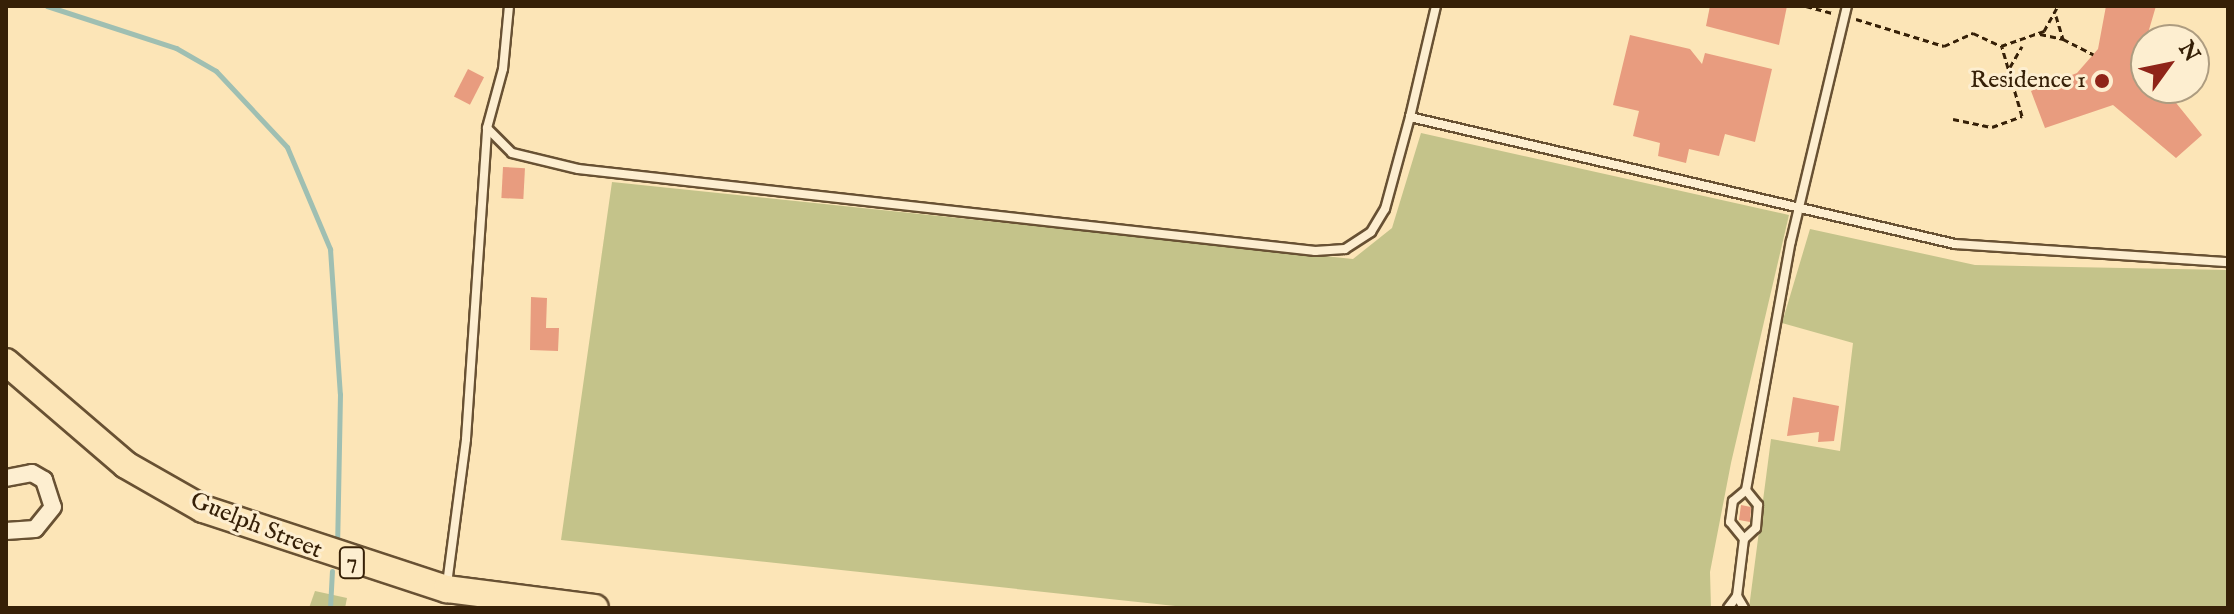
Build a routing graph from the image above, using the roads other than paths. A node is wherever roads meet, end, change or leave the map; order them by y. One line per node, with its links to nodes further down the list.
1 (509, 6): 5 (lane)
2 (1436, 6): 4 (lane)
3 (1847, 6): 6 (lane)
4 (1410, 117): 5 (lane); 6 (lane)
5 (487, 128): 13 (lane)
6 (1800, 210): 7 (lane); 10 (lane)
7 (2228, 262)
8 (9, 369): 13 (main road, Guelph Street / 7)
9 (7, 475): 11 (street)
10 (1746, 490): 12 (lane); 12 (lane)
11 (6, 531)
12 (1744, 539): 14 (lane)
13 (447, 589): 15 (main road, Guelph Street / 7)
14 (1737, 596): 16 (lane); 17 (lane)
15 (595, 608)
16 (1728, 608)
17 (1744, 608)

